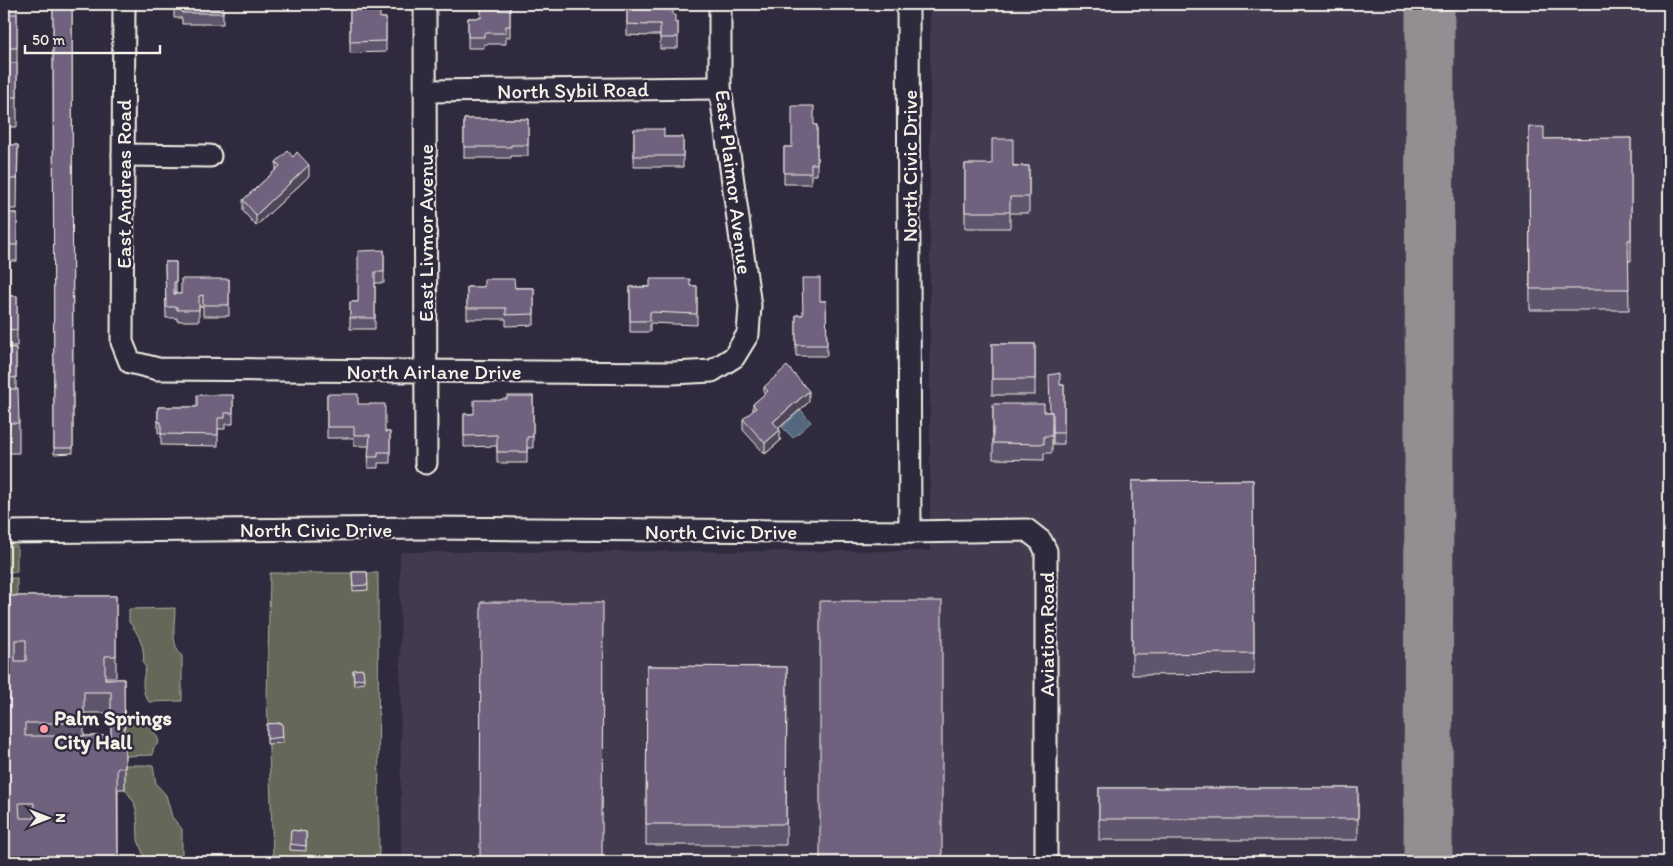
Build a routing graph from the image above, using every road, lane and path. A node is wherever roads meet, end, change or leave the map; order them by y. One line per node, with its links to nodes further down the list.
1 (124, 4): 7 (street, East Andreas Road)
2 (425, 4): 6 (street, East Livmor Avenue)
3 (720, 4): 5 (street, East Plaimor Avenue)
4 (908, 4): 14 (street, North Civic Drive)
5 (720, 88): 6 (street, North Sybil Road); 9 (street, East Plaimor Avenue)
6 (425, 92): 11 (street, East Livmor Avenue)
7 (123, 155): 8 (street); 10 (street, East Andreas Road)
8 (210, 156)
9 (734, 357): 11 (street, North Airlane Drive)
10 (130, 362): 11 (street, North Airlane Drive)
11 (425, 371): 12 (street, East Livmor Avenue)
12 (426, 463)
13 (4, 532): 14 (street, North Civic Drive)
14 (910, 532): 15 (street, Aviation Road)
15 (1046, 862)

